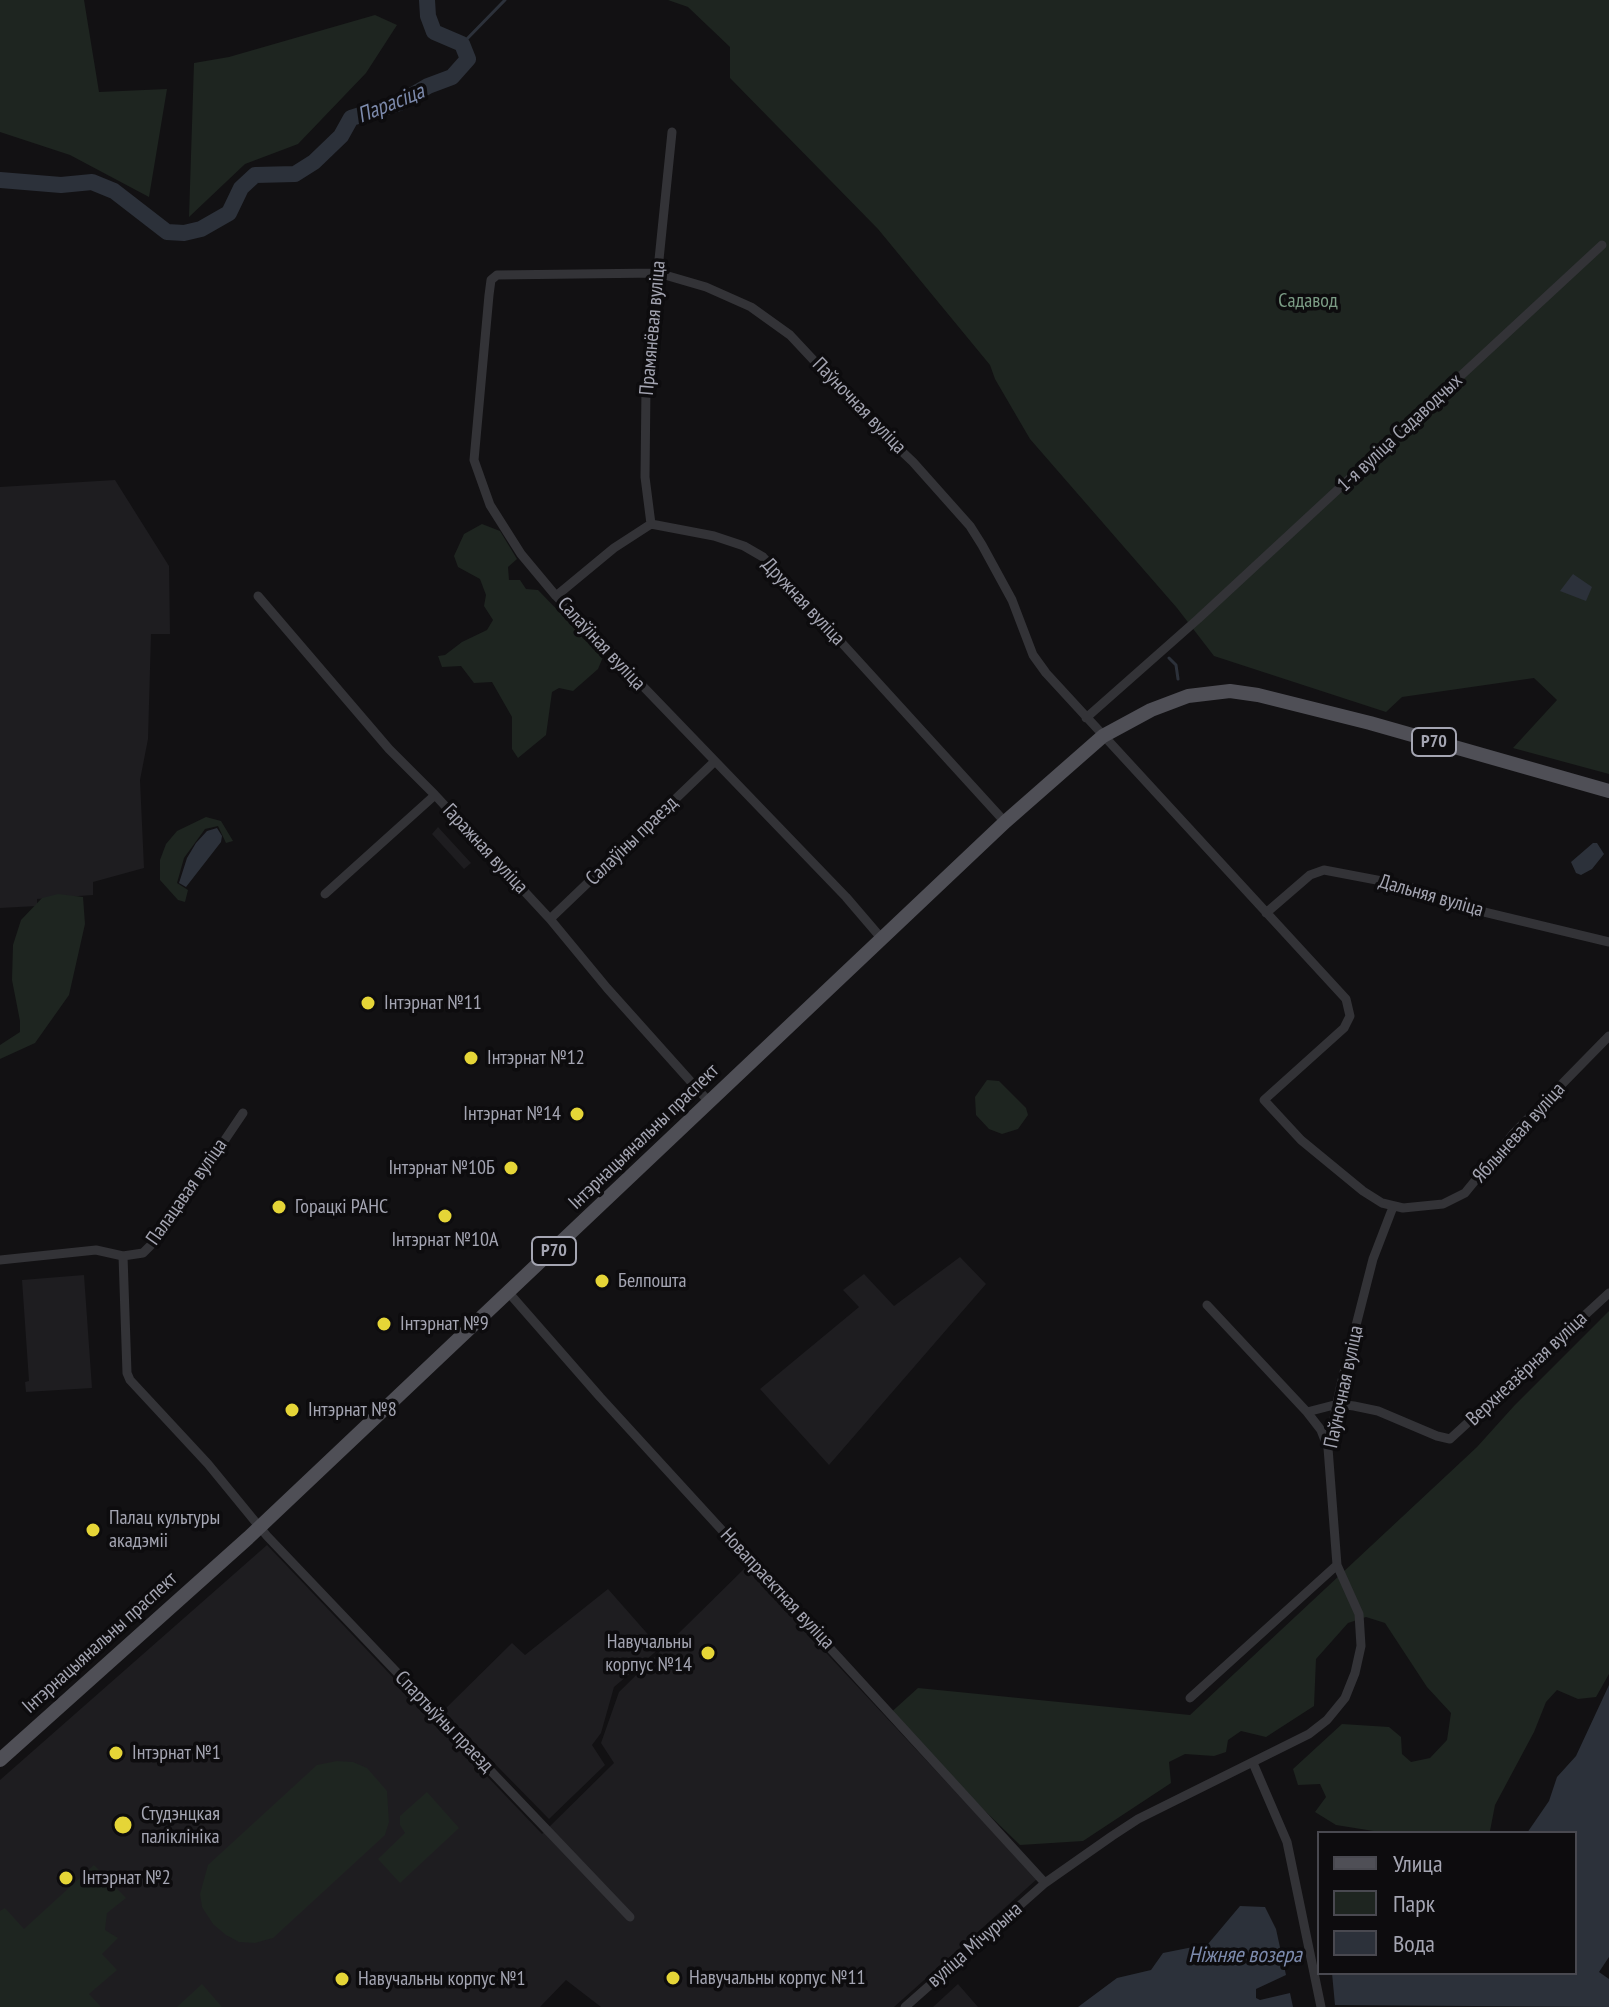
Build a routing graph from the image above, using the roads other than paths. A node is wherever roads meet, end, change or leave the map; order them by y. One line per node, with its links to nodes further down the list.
1 (672, 132): 3 (street, Прамянёвая вуліца)
2 (1602, 245): 8 (street, 1-я вуліца Садаводчых)
3 (658, 273): 4 (street, Паўночная вуліца); 5 (street, Прамянёвая вуліца); 8 (street, Паўночная вуліца)
4 (491, 280): 7 (street, Салаўіная вуліца)
5 (651, 524): 7 (street); 13 (street, Дружная вуліца)
6 (258, 596): 12 (street, Гаражная вуліца)
7 (556, 596): 10 (street, Салаўіная вуліца)
8 (1086, 718): 9 (street, Паўночная вуліца)
9 (1103, 736): 11 (main road, Р70); 13 (main road, Інтэрнацыянальны праспект / Р70); 15 (street)
10 (713, 763): 16 (street, Салаўіны праезд); 17 (street, Салаўіная вуліца)
11 (1609, 791)
12 (435, 795): 14 (street); 16 (street, Гаражная вуліца)
13 (1005, 822): 17 (main road, Інтэрнацыянальны праспект / Р70)
14 (325, 894)
15 (1266, 913): 18 (street, Дальняя вуліца); 22 (street)
16 (550, 919): 20 (street, Гаражная вуліца)
17 (882, 939): 20 (main road, Інтэрнацыянальны праспект / Р70)
18 (1609, 942)
19 (1609, 1036): 22 (street, Яблыневая вуліца)
20 (710, 1103): 25 (main road, Інтэрнацыянальны праспект / Р70)
21 (243, 1113): 23 (street, Палацавая вуліца)
22 (1393, 1207): 28 (street, Паўночная вуліца)
23 (123, 1256): 24 (street); 31 (street, Спартыўны праезд)
24 (0, 1260)
25 (509, 1293): 31 (main road, Інтэрнацыянальны праспект / Р70); 36 (street, Новапраектная вуліца)
26 (1609, 1293): 28 (street, Верхнеазёрная вуліца)
27 (1207, 1305): 29 (street)
28 (1338, 1404): 29 (street, Верхнеазёрная вуліца); 30 (street, Паўночная вуліца)
29 (1307, 1412): 30 (street)
30 (1328, 1448): 32 (street, Паўночная вуліца)
31 (259, 1527): 34 (main road, Інтэрнацыянальны праспект / Р70); 37 (street, Спартыўны праезд)
32 (1337, 1565): 33 (street); 35 (street, Паўночная вуліца)
33 (1190, 1698)
34 (0, 1760)
35 (1253, 1763): 36 (street, вуліца Мічурына); 39 (street)
36 (1045, 1883): 38 (street, вуліца Мічурына)
37 (630, 1917)
38 (905, 2007)
39 (1321, 2007)

